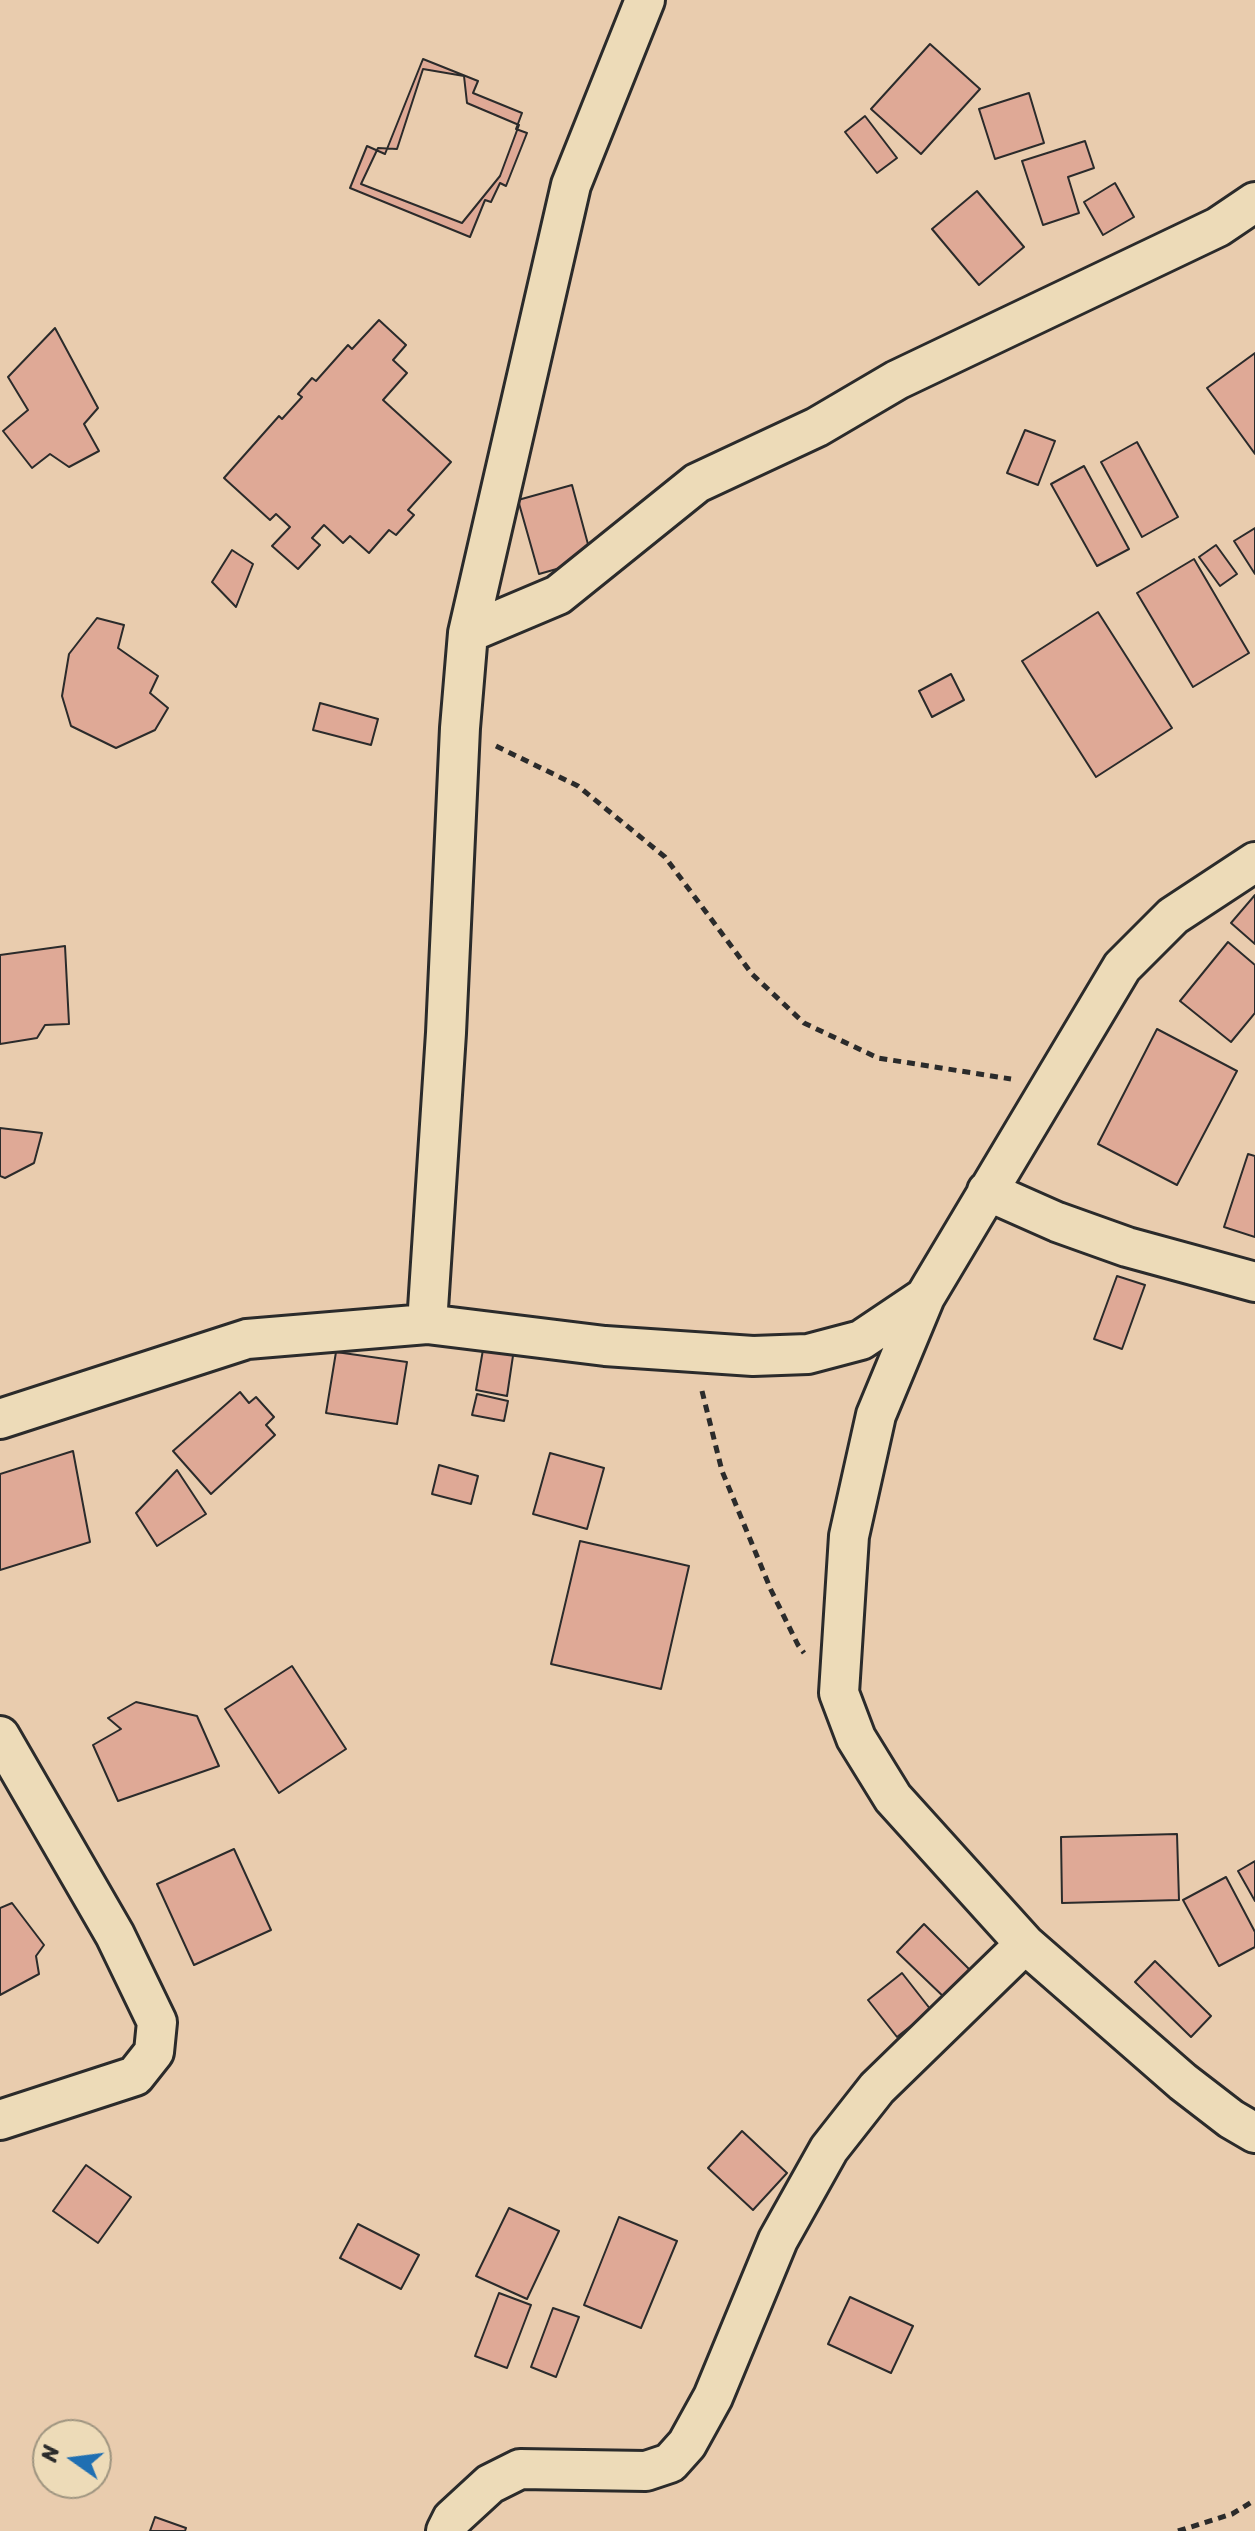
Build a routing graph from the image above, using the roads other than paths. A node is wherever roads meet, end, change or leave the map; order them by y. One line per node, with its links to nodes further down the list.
1 (645, 0): 3 (street)
2 (1255, 202): 3 (street)
3 (468, 633): 8 (street)
4 (1255, 862): 5 (street)
5 (987, 1191): 6 (street); 7 (street)
6 (1255, 1282)
7 (925, 1297): 8 (street); 11 (street)
8 (427, 1324): 9 (street)
9 (0, 1419)
10 (0, 1736): 12 (street)
11 (1025, 1944): 13 (street); 14 (street)
12 (0, 2120)
13 (1255, 2133)
14 (446, 2531)

